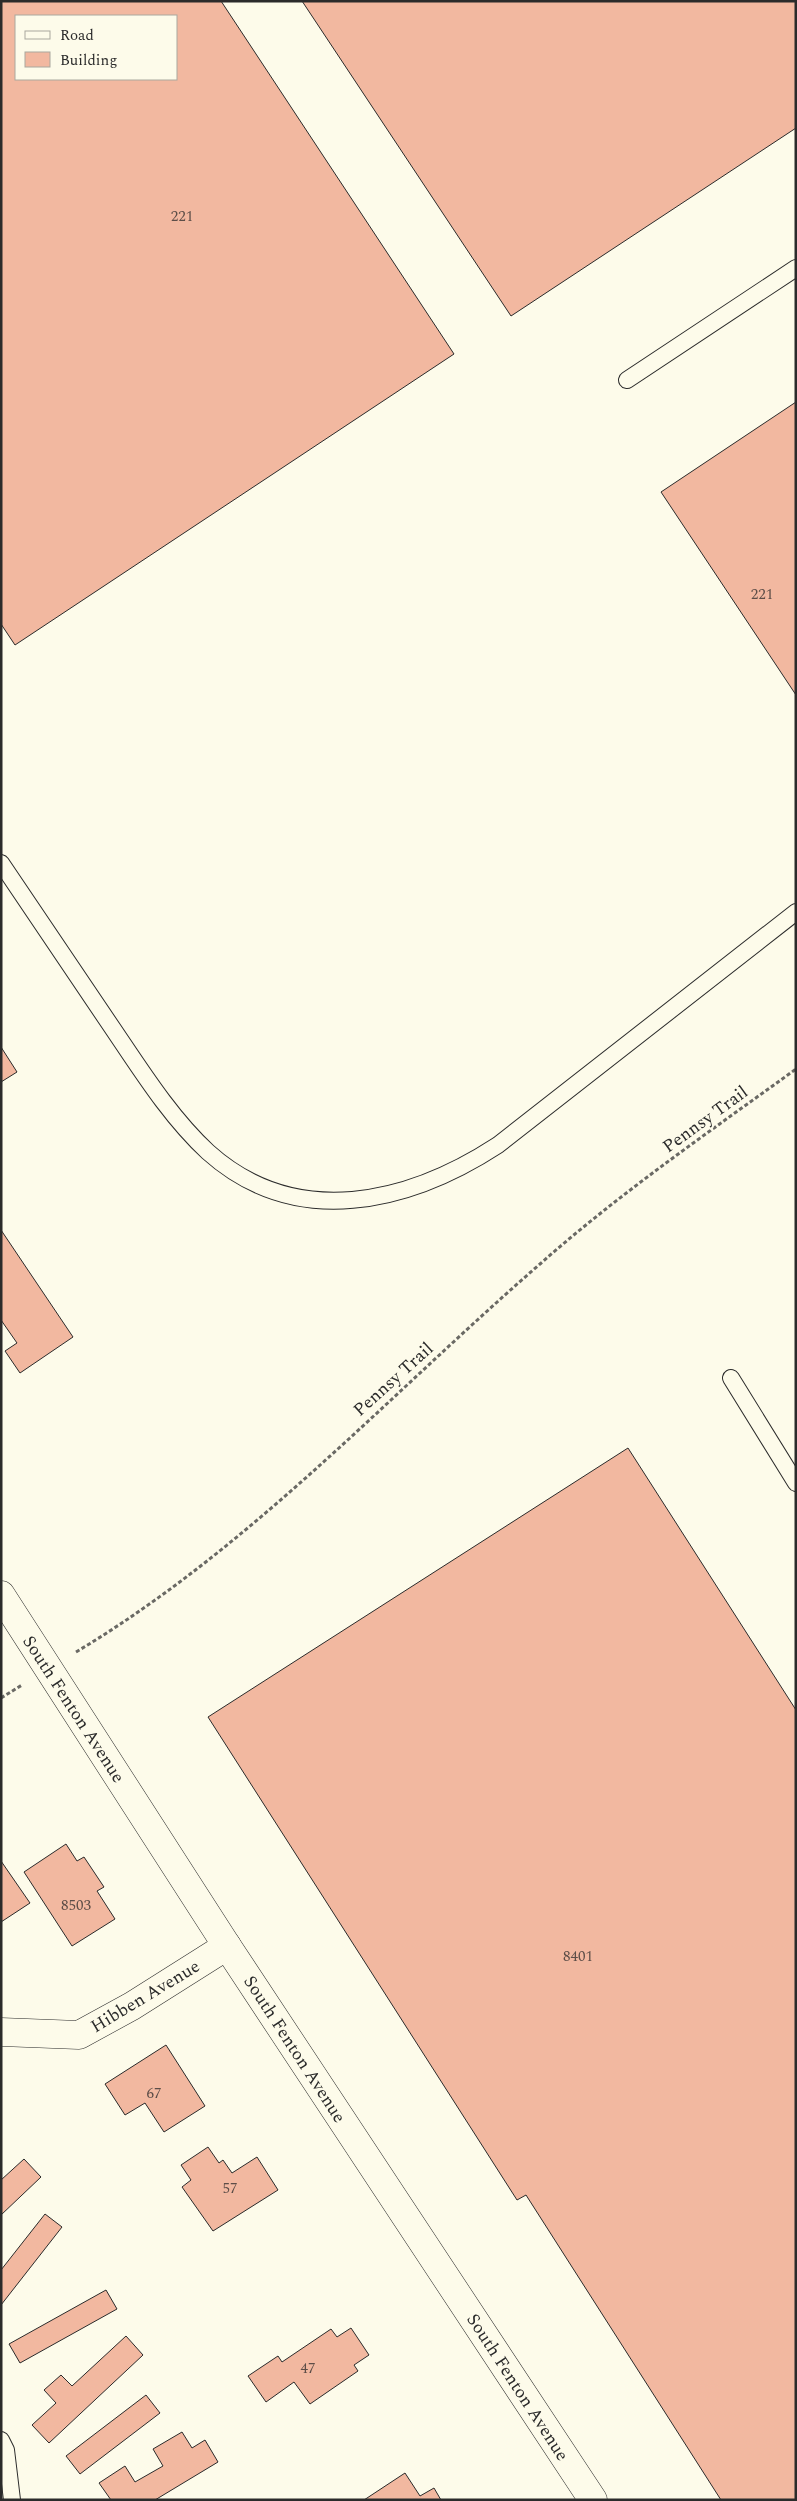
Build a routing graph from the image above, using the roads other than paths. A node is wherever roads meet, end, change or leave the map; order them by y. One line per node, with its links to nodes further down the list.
1 (796, 268): 2 (lane)
2 (627, 380)
3 (1, 863): 4 (lane)
4 (796, 912)
5 (731, 1378): 6 (lane)
6 (796, 1483)
7 (1, 1595): 8 (street, South Fenton Avenue)
8 (227, 1946): 9 (street, Hibben Avenue); 12 (street, South Fenton Avenue)
9 (1, 2032)
10 (1, 2440): 11 (lane)
11 (12, 2500)
12 (593, 2500)

